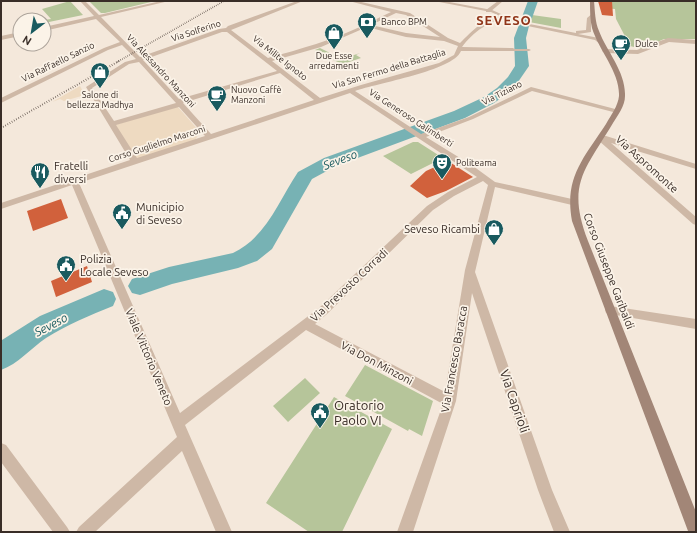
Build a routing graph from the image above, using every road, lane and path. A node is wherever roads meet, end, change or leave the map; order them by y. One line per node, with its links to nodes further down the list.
1 (82, 1): 13 (street, Via Alessandro Manzoni)
2 (166, 1): 8 (street)
3 (301, 1): 19 (street, Via Solferino)
4 (351, 1): 9 (street)
5 (436, 1): 10 (street)
6 (501, 1): 10 (street)
7 (592, 1): 12 (main road, Corso Giuseppe Garibaldi)
8 (157, 2): 13 (street)
9 (394, 9): 17 (street); 23 (street)
10 (488, 10): 11 (street)
11 (495, 12): 14 (street); 15 (street)
12 (593, 14): 20 (street); 26 (main road, Corso Giuseppe Garibaldi)
13 (98, 17): 18 (street); 25 (street, Via Alessandro Manzoni)
14 (508, 18): 15 (street); 16 (street)
15 (492, 21): 16 (street); 27 (street, Via San Fermo della Battaglia)
16 (524, 23): 20 (street)
17 (364, 25): 23 (street); 31 (street)
18 (52, 27)
19 (228, 30): 30 (street, Via Solferino); 31 (street, Via Milite Ignoto)
20 (585, 34): 26 (street)
21 (12, 36): 22 (street)
22 (1, 38)
23 (448, 40): 27 (street)
24 (696, 42): 26 (street)
25 (123, 43): 30 (street, Via Alessandro Manzoni); 34 (street, Via Raffaello Sanzio)
26 (601, 43): 37 (main road, Corso Giuseppe Garibaldi)
27 (462, 45): 28 (street); 33 (street, Via San Fermo della Battaglia)
28 (513, 50): 29 (street)
29 (529, 50)
30 (139, 60): 36 (street, Via Alessandro Manzoni); 38 (street, Via Solferino)
31 (268, 60): 32 (street, Via Milite Ignoto)
32 (282, 71): 35 (street, Via Milite Ignoto); 36 (street)
33 (350, 90): 35 (street, Via San Fermo della Battaglia); 39 (street, Via Generoso Galimberti)
34 (1, 101)
35 (320, 101): 40 (street, Corso Guglielmo Marconi)
36 (179, 103): 38 (street); 40 (street, Via Alessandro Manzoni)
37 (617, 111): 39 (street, Via Tiziano); 41 (main road, Corso Giuseppe Garibaldi)
38 (112, 124): 42 (street)
39 (418, 136): 44 (street, Via Generoso Galimberti)
40 (210, 137): 42 (street, Corso Guglielmo Marconi)
41 (601, 138): 43 (street); 47 (main road, Corso Giuseppe Garibaldi); 49 (street, Via Aspromonte)
42 (135, 162): 45 (street, Corso Guglielmo Marconi)
43 (696, 167)
44 (482, 178): 46 (street, Via Generoso Galimberti); 52 (street, Via Prevosto Corradi)
45 (75, 182): 48 (street, Corso Guglielmo Marconi); 55 (street, Viale Vittorio Veneto)
46 (492, 184): 47 (street, Via Generoso Galimberti); 50 (street, Via Francesco Baracca)
47 (572, 202): 51 (main road, Corso Giuseppe Garibaldi)
48 (1, 206)
49 (696, 222)
50 (470, 270): 54 (street, Via Francesco Baracca); 63 (street, Via Caprioli)
51 (610, 310): 53 (street); 58 (main road, Corso Giuseppe Garibaldi)
52 (305, 324): 54 (street, Via Don Minzoni); 55 (street, Via Prevosto Corradi)
53 (696, 324)
54 (450, 401): 62 (street, Via Francesco Baracca)
55 (178, 422): 56 (street, Viale Vittorio Veneto)
56 (185, 439): 60 (street); 61 (street, Viale Vittorio Veneto)
57 (1, 450): 59 (street)
58 (696, 531)
59 (62, 532)
60 (84, 532)
61 (224, 532)
62 (405, 532)
63 (562, 532)

